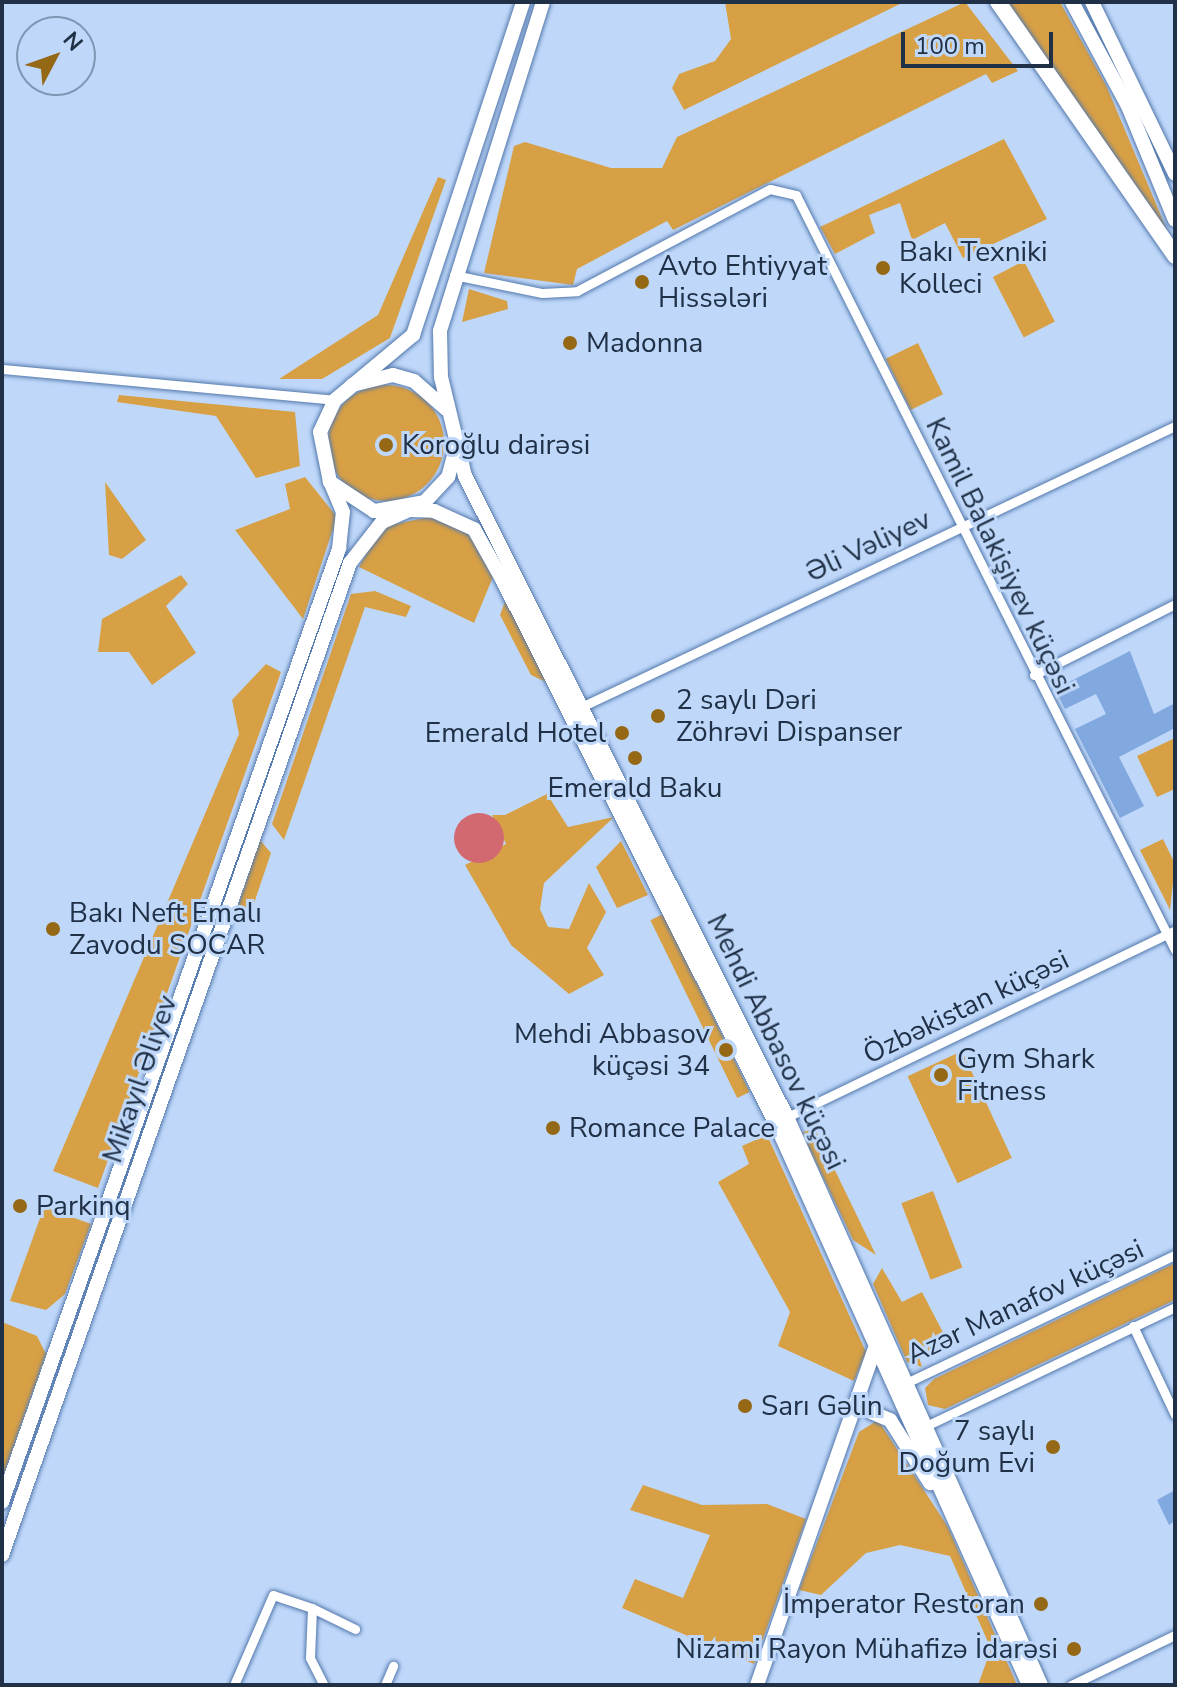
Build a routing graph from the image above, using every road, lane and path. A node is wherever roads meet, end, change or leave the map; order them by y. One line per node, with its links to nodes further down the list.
1 (523, 2): 11 (main road)
2 (543, 2): 9 (main road, Mehdi Abbasov küçəsi)
3 (998, 2): 8 (highway)
4 (1072, 2): 7 (main road)
5 (1092, 2): 6 (main road)
6 (1175, 174)
7 (1175, 220)
8 (1175, 256)
9 (454, 275): 14 (main road, Mehdi Abbasov küçəsi); 17 (street, Kamil Balakişiyev küçəsi)
10 (2, 369): 12 (street)
11 (352, 385): 12 (main road); 14 (main road)
12 (335, 400): 15 (main road)
13 (1175, 426): 17 (street, Əli Vəliyev)
14 (454, 427): 16 (main road); 20 (main road, Mehdi Abbasov küçəsi)
15 (330, 482): 16 (main road); 35 (main road, Mikayıl Əliyev)
16 (409, 510): 23 (main road, Mehdi Abbasov küçəsi); 37 (main road, Mikayıl Əliyev)
17 (959, 528): 19 (street, Kamil Balakişiyev küçəsi); 20 (street, Əli Vəliyev)
18 (1175, 604): 19 (street)
19 (1034, 675): 21 (street, Kamil Balakişiyev küçəsi)
20 (579, 708): 23 (main road, Mehdi Abbasov küçəsi)
21 (1171, 932): 22 (street, Kamil Balakişiyev küçəsi); 23 (street, Özbəkistan küçəsi)
22 (1175, 950)
23 (781, 1120): 27 (main road, Mehdi Abbasov küçəsi)
24 (1175, 1255): 29 (street, Azər Manafov küçəsi)
25 (1175, 1307): 26 (street)
26 (1133, 1326): 31 (street); 33 (street)
27 (883, 1342): 28 (main road); 29 (main road, Mehdi Abbasov küçəsi); 34 (main road)
28 (883, 1358): 29 (main road, Mehdi Abbasov küçəsi); 34 (main road)
29 (903, 1387): 32 (main road, Mehdi Abbasov küçəsi); 33 (main road, Mehdi Abbasov küçəsi)
30 (871, 1412): 32 (main road); 34 (main road); 36 (main road)
31 (1175, 1415)
32 (911, 1421): 33 (main road); 36 (main road, Mehdi Abbasov küçəsi)
33 (928, 1425): 47 (main road, Mehdi Abbasov küçəsi)
34 (849, 1433): 45 (main road)
35 (2, 1502)
36 (961, 1533): 46 (main road, Mehdi Abbasov küçəsi)
37 (2, 1555)
38 (312, 1608): 39 (street); 42 (street); 43 (street)
39 (355, 1629)
40 (1175, 1635): 48 (street)
41 (393, 1666): 44 (street)
42 (234, 1685)
43 (324, 1685)
44 (385, 1685)
45 (757, 1685)
46 (1029, 1685)
47 (1041, 1685)
48 (1071, 1685)

